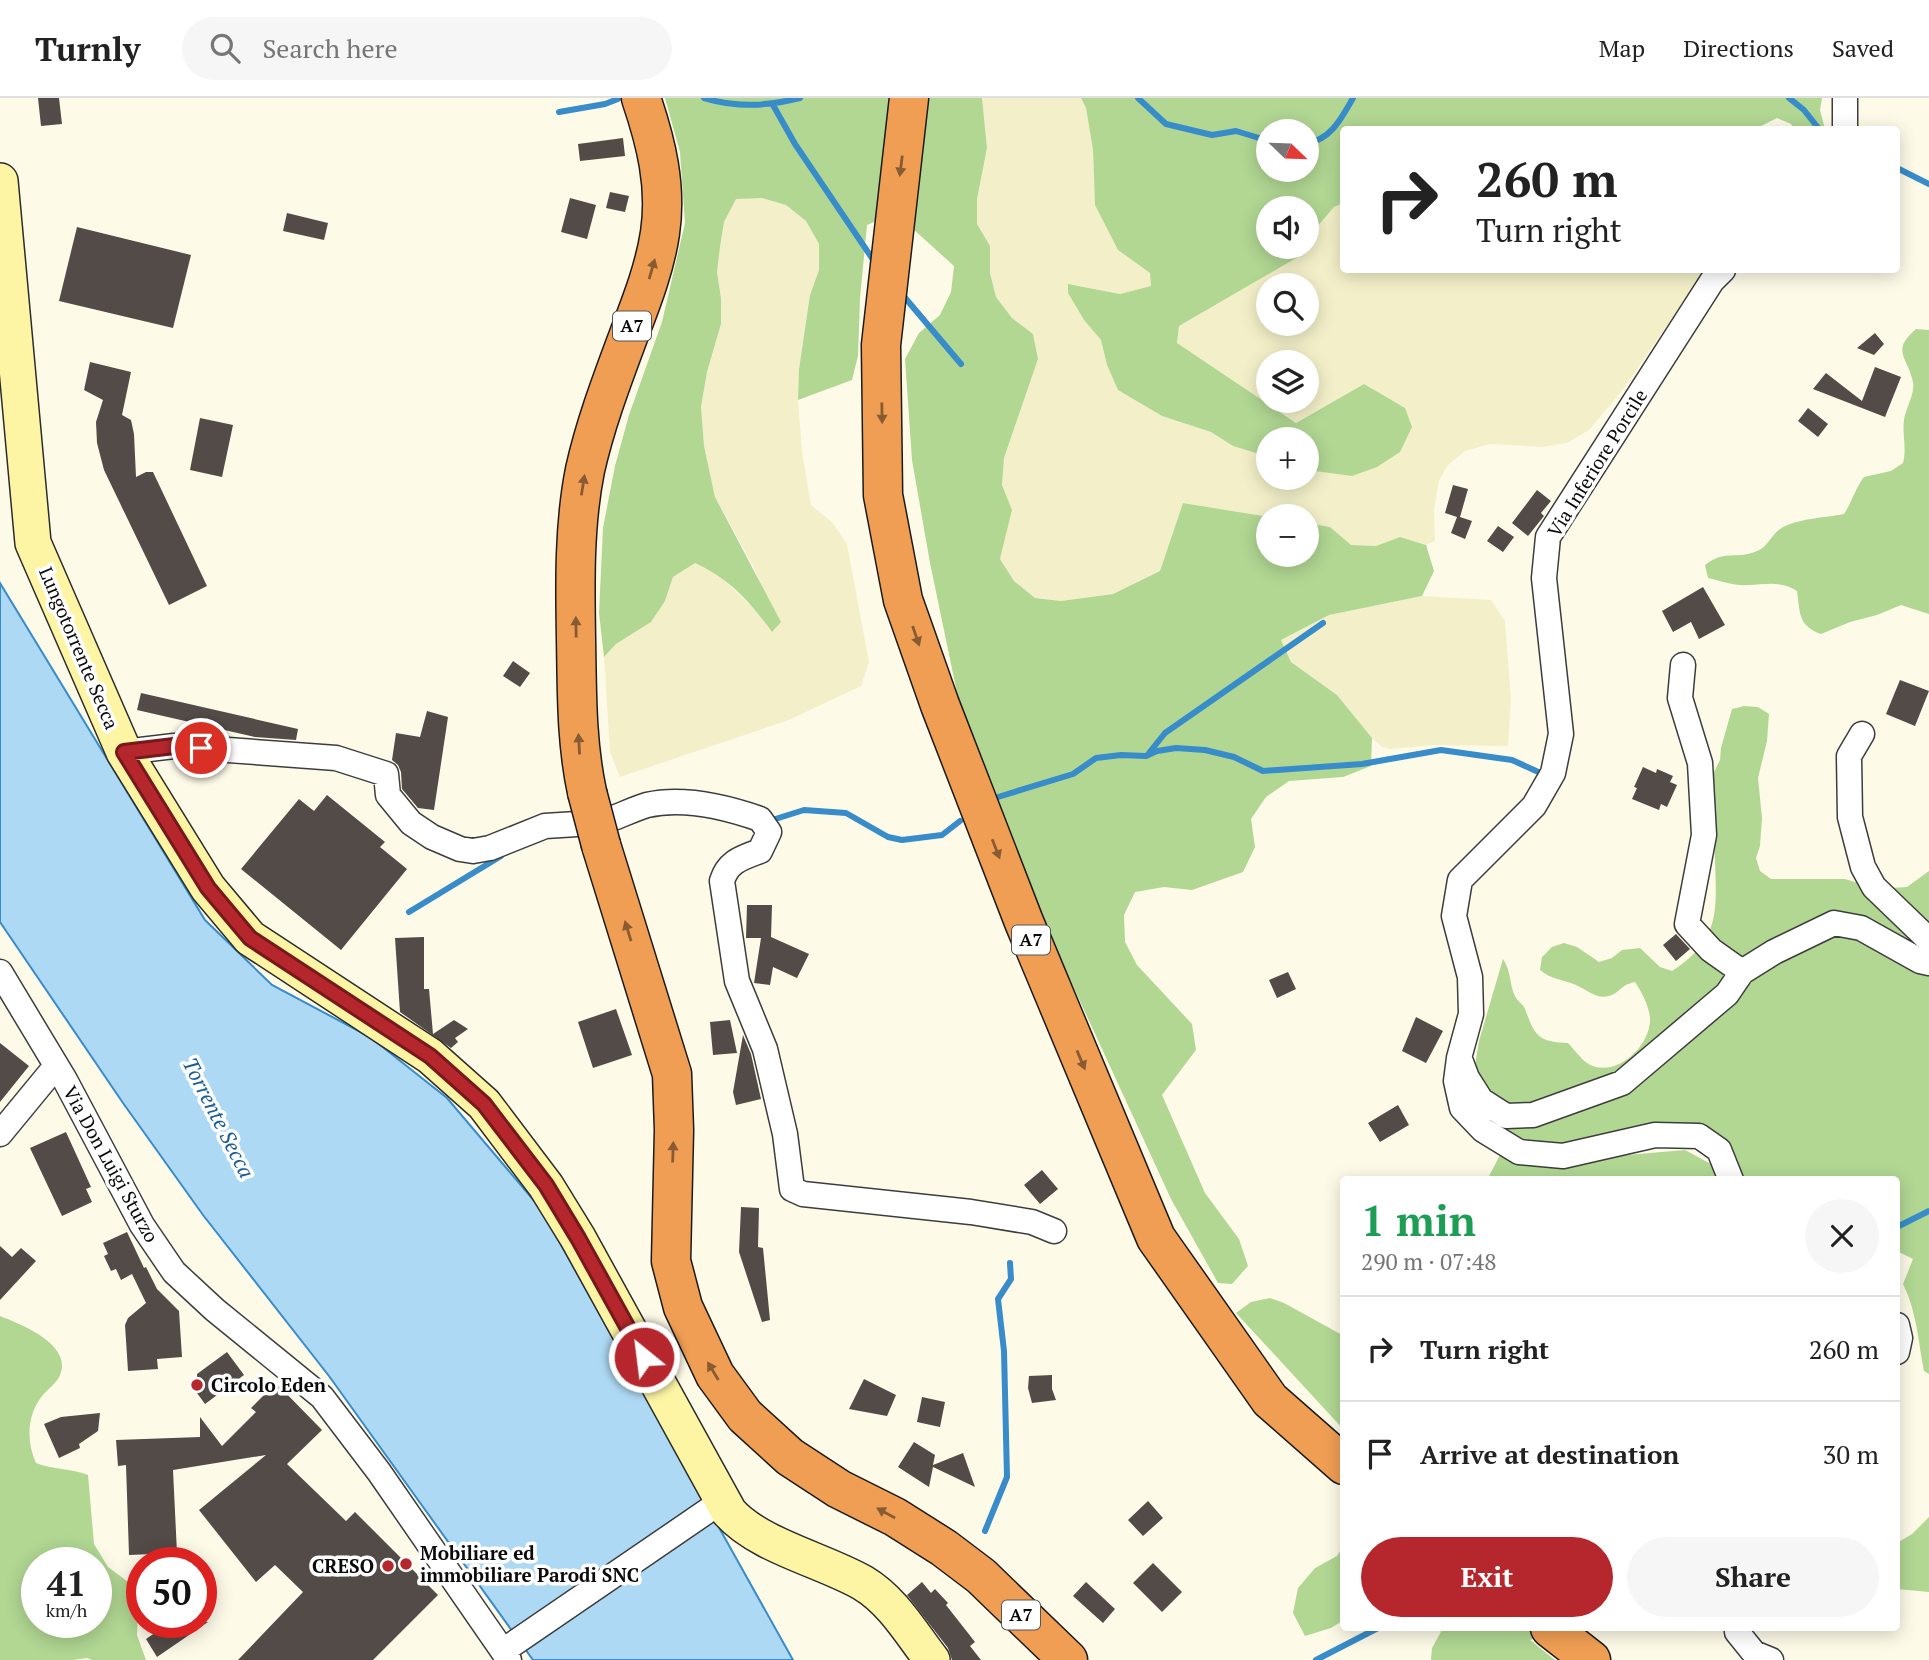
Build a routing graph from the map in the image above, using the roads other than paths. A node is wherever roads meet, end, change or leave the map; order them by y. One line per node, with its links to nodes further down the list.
1 (641, 98): 10 (highway, A7, one-way to 1)
2 (909, 98): 20 (highway, A7, one-way to 20)
3 (1845, 98): 4 (street)
4 (1844, 126)
5 (0, 181): 9 (main road, Lungotorrente Secca)
6 (1720, 273): 15 (street, Via Inferiore Porcile)
7 (1683, 665): 14 (street)
8 (1862, 734): 11 (street)
9 (124, 752): 10 (street); 21 (main road, Lungotorrente Secca)
10 (595, 819): 19 (street); 27 (highway, A7, one-way to 10)
11 (1929, 940)
12 (1929, 963): 14 (street)
13 (0, 972): 16 (street, Via Don Luigi Sturzo)
14 (1742, 972): 15 (street)
15 (1459, 1058): 18 (street, Via Inferiore Porcile)
16 (56, 1066): 17 (street); 24 (street, Via Don Luigi Sturzo)
17 (0, 1135)
18 (1729, 1176)
19 (1054, 1231)
20 (1340, 1461)
21 (713, 1507): 24 (street); 26 (main road, Lungotorrente Secca)
22 (1554, 1631): 25 (highway)
23 (1737, 1631): 28 (street)
24 (510, 1653)
25 (1588, 1658)
26 (932, 1660)
27 (1068, 1660)
28 (1771, 1660)

